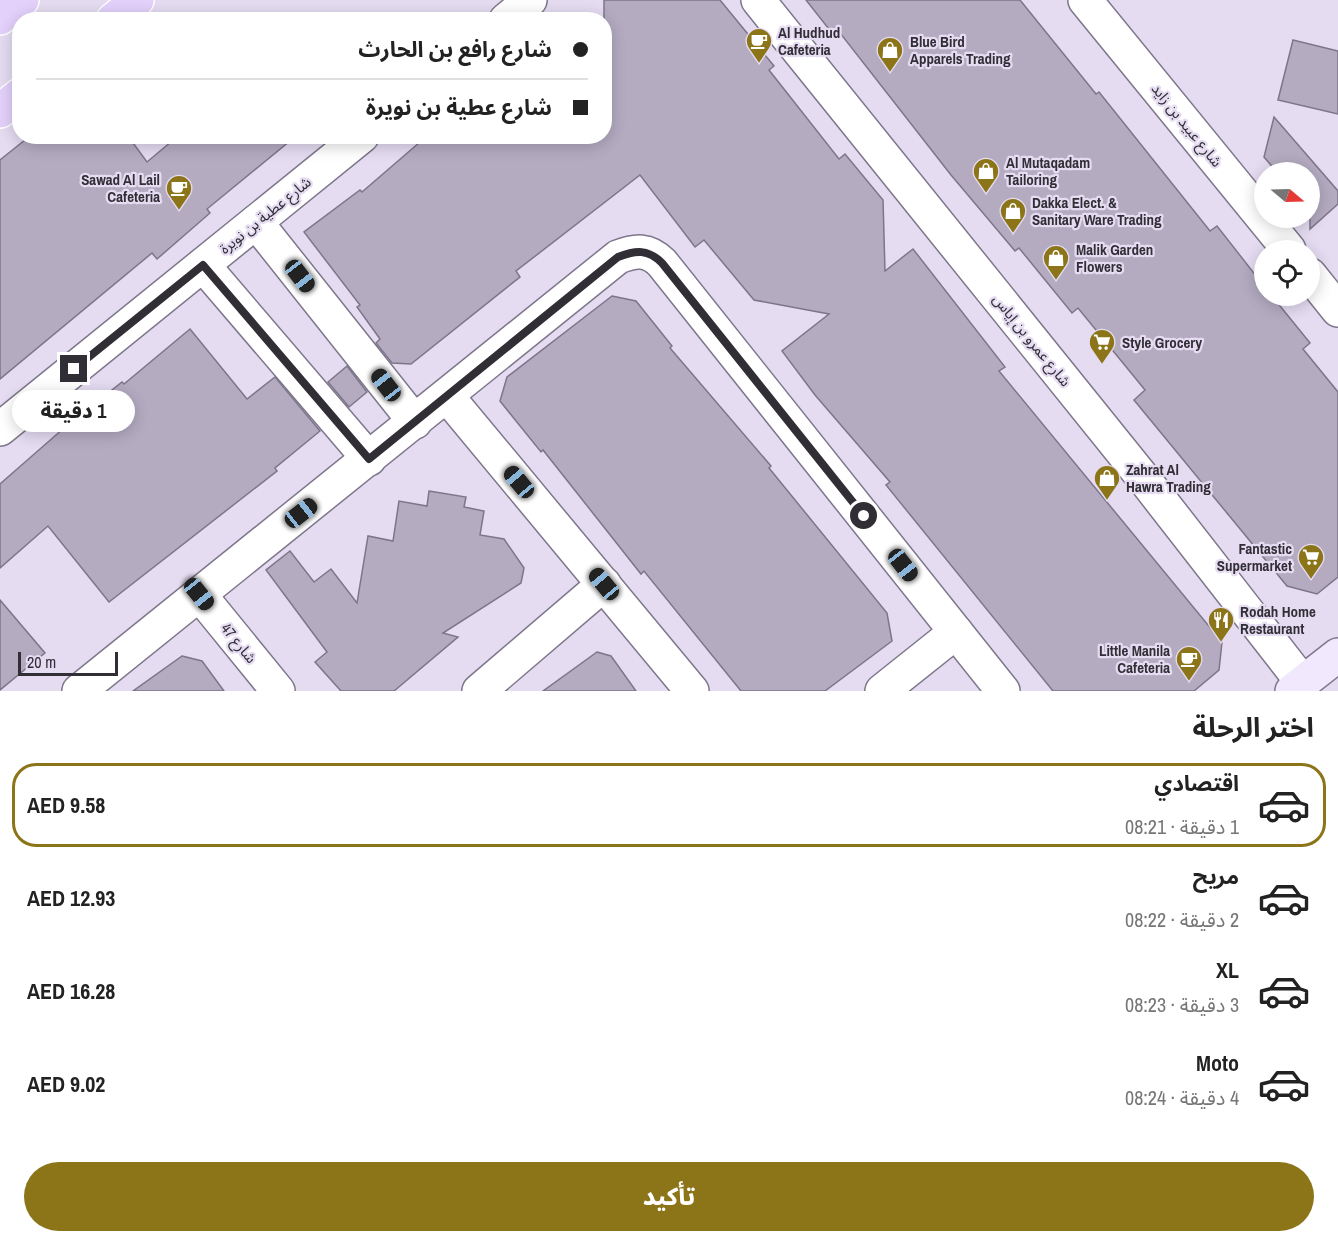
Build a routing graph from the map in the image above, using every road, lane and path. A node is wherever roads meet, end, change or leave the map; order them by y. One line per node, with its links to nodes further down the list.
1 (22, 0): 8 (main road)
2 (137, 0): 6 (main road)
3 (530, 0): 7 (street)
4 (758, 0): 25 (street, شارع عمرو بن إياس)
5 (1085, 0): 13 (street, شارع عبيد بن زايد)
6 (123, 12)
7 (516, 12)
8 (0, 18)
9 (12, 101): 10 (main road)
10 (0, 111)
11 (352, 144): 12 (street, شارع عطية بن نويرة)
12 (256, 222): 14 (street, شارع عطية بن نويرة); 18 (street)
13 (1281, 240)
14 (203, 265): 19 (street, شارع عطية بن نويرة); 20 (street)
15 (1320, 288): 16 (street)
16 (1338, 310)
17 (447, 396): 18 (street); 21 (street); 23 (street)
18 (416, 422): 20 (street)
19 (0, 429)
20 (369, 459): 22 (street)
21 (604, 584): 28 (street); 29 (street)
22 (199, 594): 26 (street); 27 (street, شارع 47)
23 (956, 632): 30 (street); 31 (street)
24 (1338, 654): 25 (street)
25 (1298, 687)
26 (80, 691)
27 (278, 691)
28 (479, 691)
29 (692, 691)
30 (882, 691)
31 (1003, 691)

